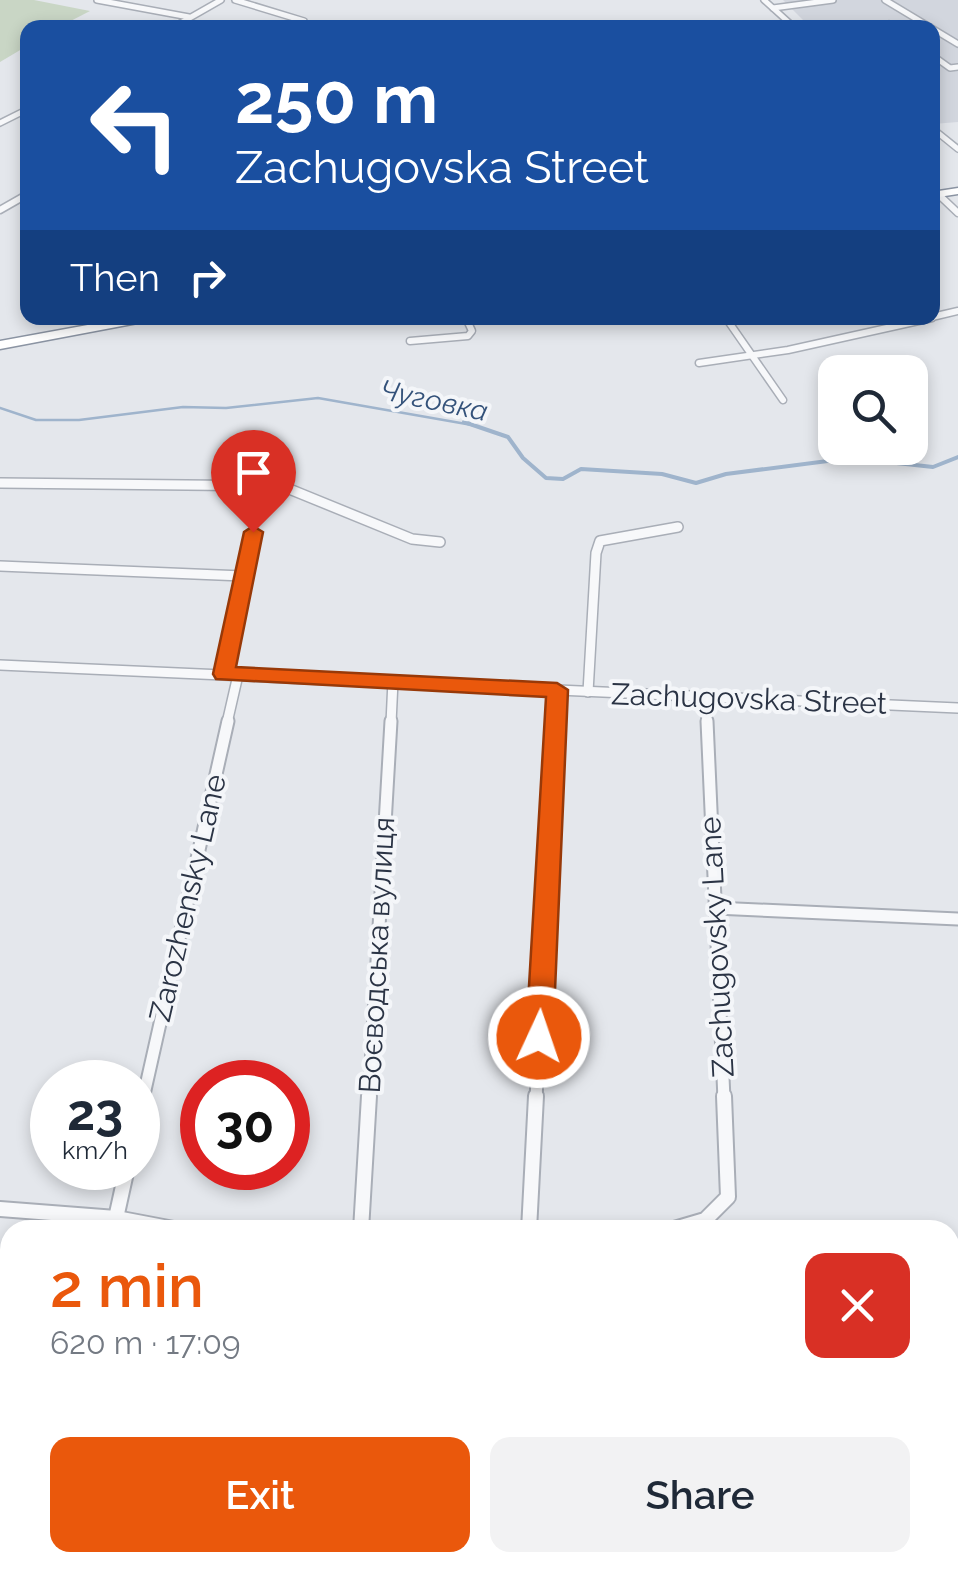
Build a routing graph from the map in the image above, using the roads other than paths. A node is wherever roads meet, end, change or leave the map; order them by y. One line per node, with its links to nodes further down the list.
1 (98, 0): 9 (street)
2 (160, 0): 9 (street)
3 (221, 0): 10 (street)
4 (235, 0): 12 (street)
5 (764, 0): 8 (street)
6 (834, 0): 8 (street)
7 (885, 0): 14 (street)
8 (773, 8): 13 (street)
9 (144, 9): 10 (street)
10 (189, 17): 11 (street)
11 (184, 20)
12 (301, 20)
13 (786, 20)
14 (924, 20)
15 (106, 325): 20 (highway)
16 (469, 325): 19 (street)
17 (731, 325): 21 (street)
18 (898, 325): 21 (street)
19 (410, 341)
20 (0, 345)
21 (752, 355): 22 (street); 23 (street)
22 (698, 363)
23 (783, 400)
24 (0, 483): 27 (street)
25 (678, 527): 35 (street)
26 (253, 532): 29 (street)
27 (440, 542)
28 (0, 566): 29 (street)
29 (244, 576): 31 (street)
30 (0, 665): 31 (street, Zachugovska Street)
31 (224, 674): 32 (street, Zachugovska Street)
32 (238, 674): 33 (street, Zachugovska Street); 40 (street, Zarozhensky Lane)
33 (393, 680): 34 (street, Zachugovska Street); 45 (street, Воєводська вулиця)
34 (557, 690): 35 (street, Zachugovska Street); 46 (street)
35 (588, 692): 36 (street, Zachugovska Street)
36 (706, 697): 37 (street, Zachugovska Street); 38 (street, Zachugovsky Lane)
37 (958, 708)
38 (715, 908): 39 (street); 47 (street, Zachugovsky Lane)
39 (958, 919)
40 (152, 1060)
41 (122, 1190): 43 (street)
42 (0, 1209): 43 (street)
43 (116, 1218): 44 (street)
44 (126, 1220)
45 (362, 1220)
46 (530, 1220)
47 (705, 1220)

